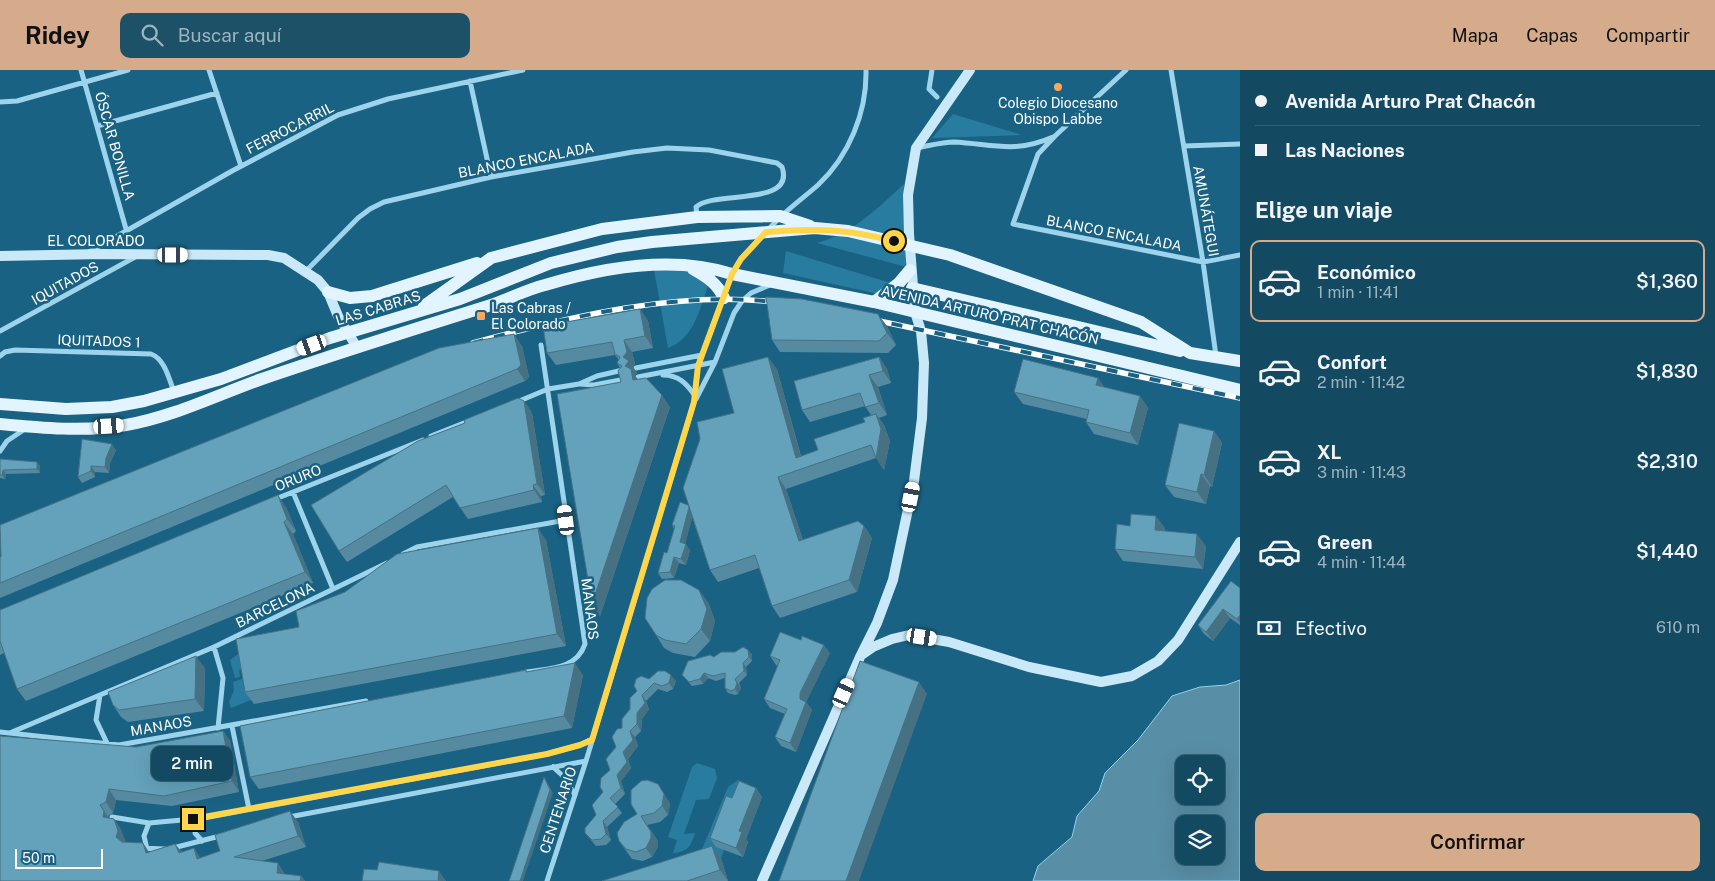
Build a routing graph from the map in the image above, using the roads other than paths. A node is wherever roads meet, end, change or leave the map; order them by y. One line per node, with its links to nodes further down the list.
1 (82, 70): 11 (street, ÓSCAR BONILLA)
2 (128, 70): 11 (street)
3 (209, 70): 12 (street)
4 (523, 70): 10 (street, FERROCARRIL)
5 (866, 70): 22 (street, CENTENARIO)
6 (932, 70): 13 (street)
7 (970, 70): 19 (street)
8 (1126, 70): 16 (street)
9 (1171, 70): 18 (street, AMUNÁTEGUI)
10 (470, 81): 20 (street, FERROCARRIL); 21 (street)
11 (85, 82): 14 (street); 15 (street, ÓSCAR BONILLA)
12 (217, 94): 15 (street); 20 (street)
13 (937, 97)
14 (0, 102)
15 (97, 126): 25 (street, ÓSCAR BONILLA)
16 (1055, 136): 19 (street); 33 (street, BLANCO ENCALADA)
17 (1240, 144): 18 (street)
18 (1184, 146): 33 (street, AMUNÁTEGUI)
19 (916, 148): 27 (street)
20 (241, 166): 25 (street, FERROCARRIL)
21 (491, 177): 23 (street, BLANCO ENCALADA); 36 (street, BLANCO ENCALADA)
22 (780, 216): 23 (main road); 24 (main road); 26 (street, CENTENARIO)
23 (697, 217): 32 (main road)
24 (814, 228): 26 (main road); 27 (main road)
25 (126, 230): 28 (street, FERROCARRIL)
26 (766, 232): 37 (street, CENTENARIO); 43 (main road, LAS CABRAS)
27 (910, 245): 35 (street); 49 (main road)
28 (86, 254): 29 (street, EL COLORADO); 31 (street, EL COLORADO)
29 (140, 254): 36 (street, EL COLORADO); 45 (street, IQUITADOS)
30 (1240, 255): 33 (street, BLANCO ENCALADA)
31 (0, 256)
32 (491, 258): 40 (main road); 43 (main road)
33 (1203, 262): 52 (street, AMUNÁTEGUI)
34 (686, 265): 37 (main road); 41 (main road); 48 (main road)
35 (910, 270): 39 (street); 42 (main road)
36 (306, 271): 40 (street, EL COLORADO)
37 (732, 274): 38 (main road, AVENIDA ARTURO PRAT CHACÓN); 41 (street, CENTENARIO)
38 (777, 282): 42 (main road, AVENIDA ARTURO PRAT CHACÓN); 54 (street, CENTENARIO)
39 (912, 288): 44 (street); 49 (main road)
40 (328, 292): 46 (street, EL COLORADO)
41 (724, 298): 50 (street, CENTENARIO)
42 (874, 302): 44 (main road, AVENIDA ARTURO PRAT CHACÓN)
43 (414, 312): 46 (main road, LAS CABRAS)
44 (915, 312): 63 (main road, AVENIDA ARTURO PRAT CHACÓN); 80 (street)
45 (0, 331)
46 (347, 333): 48 (street, EL COLORADO); 64 (main road, LAS CABRAS)
47 (541, 345): 62 (street, MANAOS)
48 (356, 346): 70 (main road)
49 (1190, 353): 52 (main road)
50 (702, 355): 55 (street, CENTENARIO); 56 (street)
51 (0, 356): 64 (street, IQUITADOS 1)
52 (1216, 356): 53 (main road)
53 (1240, 361)
54 (715, 362): 55 (street); 65 (street, CENTENARIO)
55 (698, 366): 58 (street); 65 (street, CENTENARIO)
56 (636, 368)
57 (624, 370): 61 (street)
58 (653, 374): 59 (street); 65 (street)
59 (638, 377)
60 (626, 379): 61 (street)
61 (579, 384): 62 (street)
62 (548, 389): 67 (street); 74 (street, MANAOS)
63 (1240, 390)
64 (174, 394): 66 (main road, LAS CABRAS)
65 (694, 399): 88 (street, CENTENARIO)
66 (0, 404)
67 (512, 404)
68 (476, 418): 72 (street, ORURO)
69 (0, 424): 70 (main road)
70 (30, 427): 71 (street)
71 (0, 451)
72 (293, 492): 73 (street, ORURO); 78 (street)
73 (266, 503)
74 (566, 520): 76 (street); 81 (street, MANAOS)
75 (1240, 542): 80 (street)
76 (400, 556)
77 (391, 561): 78 (street, BARCELONA)
78 (333, 590): 79 (street, BARCELONA)
79 (214, 647): 82 (street, BARCELONA); 85 (street)
80 (860, 656): 103 (street)
81 (511, 675)
82 (100, 695): 87 (street, BARCELONA); 89 (street)
83 (377, 700): 84 (street, MANAOS)
84 (232, 726): 85 (street, MANAOS); 93 (street)
85 (218, 728): 89 (street, MANAOS)
86 (0, 732): 87 (street, BARCELONA)
87 (11, 732): 89 (street, MANAOS)
88 (592, 740): 90 (street, CENTENARIO); 93 (street)
89 (107, 743)
90 (586, 761): 91 (street); 92 (street, CENTENARIO)
91 (553, 767): 92 (street); 96 (street)
92 (575, 795): 102 (street, CENTENARIO)
93 (249, 809): 95 (street)
94 (112, 817): 97 (street)
95 (204, 818): 97 (street); 99 (street)
96 (283, 818)
97 (150, 823): 101 (street)
98 (224, 835): 99 (street)
99 (202, 841): 101 (street)
100 (134, 847): 101 (street)
101 (147, 849)
102 (547, 881)
103 (762, 881)

